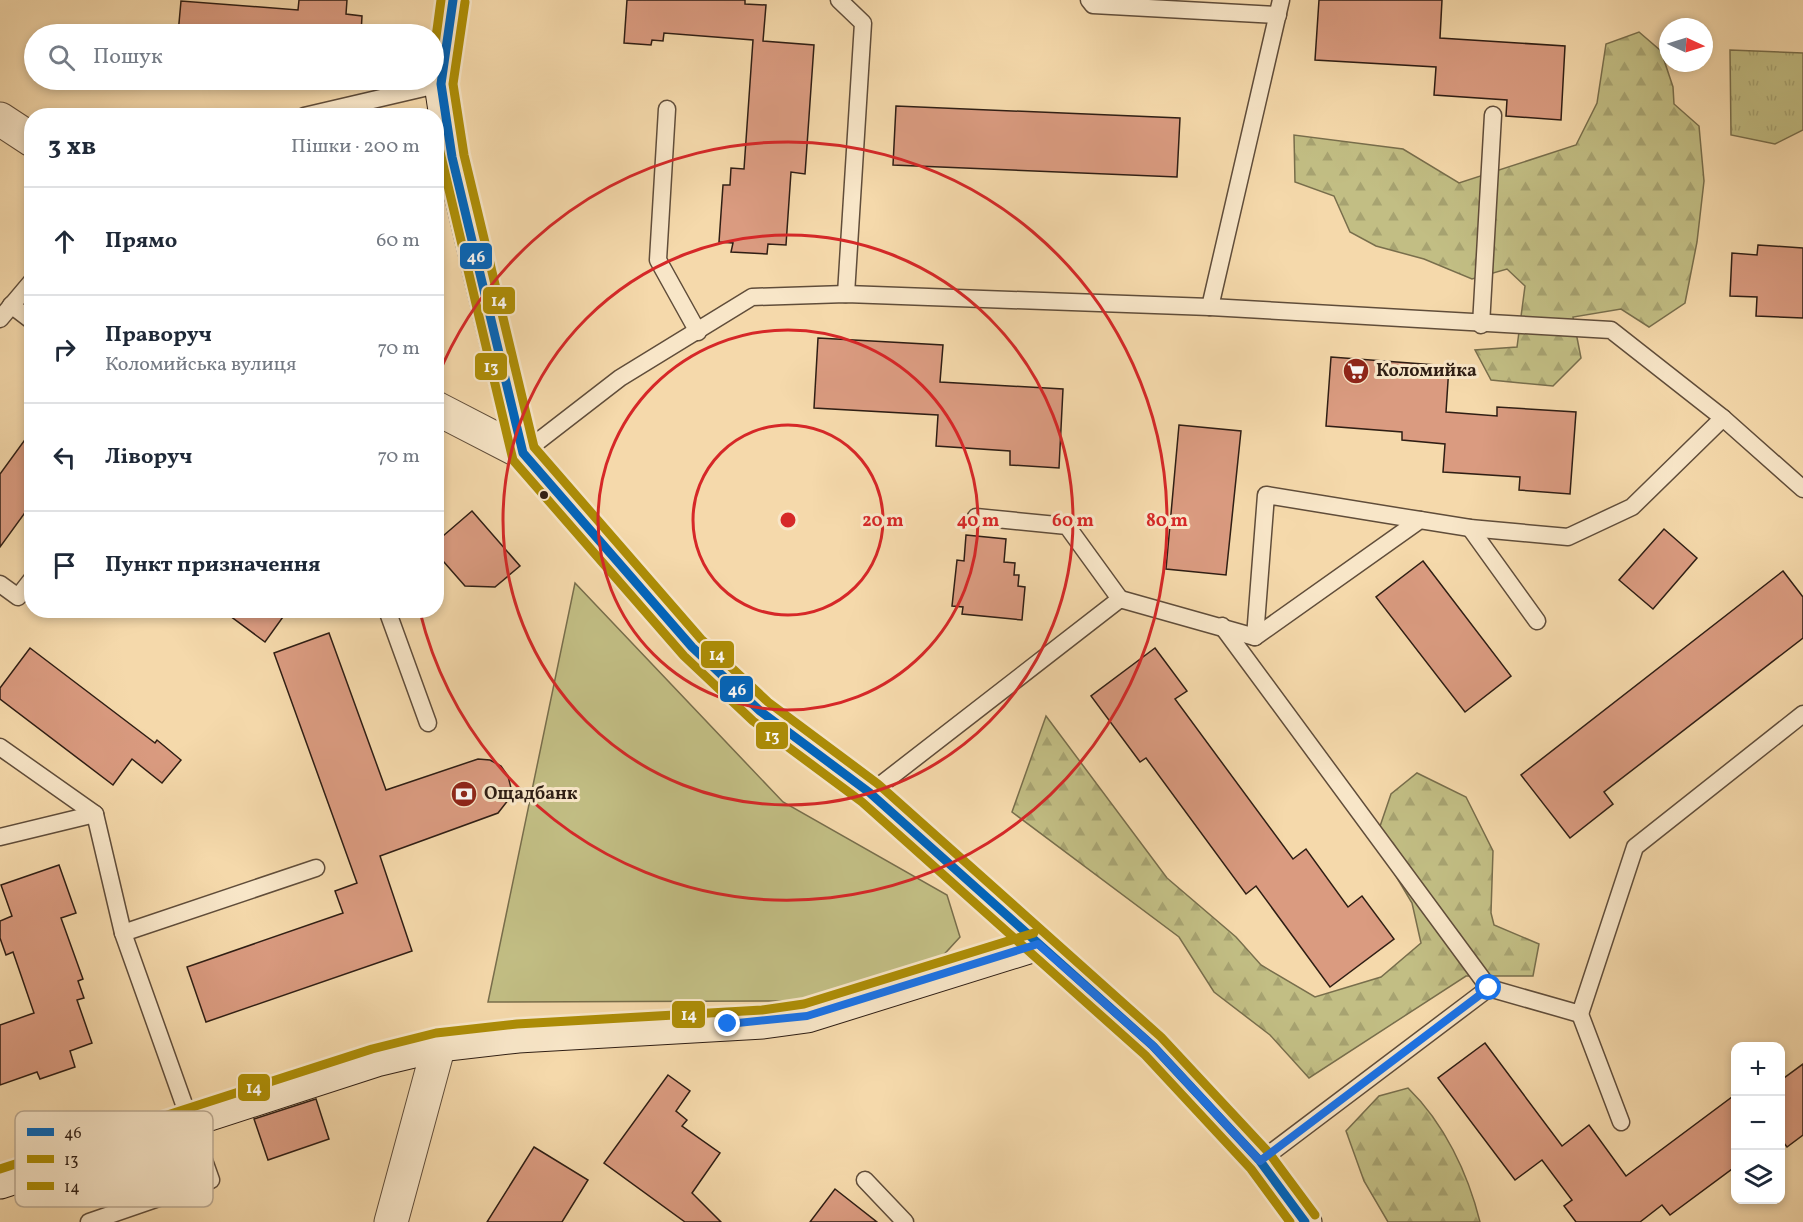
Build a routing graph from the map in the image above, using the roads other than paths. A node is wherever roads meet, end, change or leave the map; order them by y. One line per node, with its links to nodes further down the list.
1 (453, 0): 5 (main road)
2 (839, 0): 14 (lane)
3 (1089, 0): 4 (lane)
4 (1280, 8): 16 (lane)
5 (444, 63)
6 (415, 90): 8 (lane)
7 (442, 90): 23 (main road)
8 (338, 108)
9 (668, 109): 20 (lane)
10 (1493, 115): 19 (lane)
11 (0, 119): 12 (main road)
12 (24, 135)
13 (24, 290): 15 (lane)
14 (846, 294): 16 (lane); 20 (lane)
15 (11, 305): 17 (lane); 18 (lane)
16 (1210, 307): 19 (lane)
17 (24, 315)
18 (0, 318)
19 (1481, 324): 22 (lane)
20 (698, 332): 23 (lane)
21 (444, 412): 23 (main road)
22 (1723, 418): 24 (lane); 27 (lane)
23 (523, 453): 38 (main road)
24 (1803, 489)
25 (976, 517): 30 (lane)
26 (1420, 520): 27 (lane); 34 (lane); 34 (lane)
27 (1470, 528): 32 (lane)
28 (0, 584): 29 (lane)
29 (24, 589)
30 (1120, 599): 33 (lane); 38 (lane)
31 (390, 618): 36 (lane)
32 (1537, 621)
33 (1222, 626): 34 (lane); 44 (lane)
34 (1256, 637)
35 (1803, 714): 45 (lane)
36 (428, 723)
37 (0, 747): 39 (lane)
38 (870, 793): 43 (main road)
39 (95, 814): 40 (lane); 42 (lane)
40 (0, 837)
41 (316, 868): 42 (lane)
42 (123, 933): 47 (lane)
43 (1038, 944): 46 (main road); 50 (main road)
44 (1489, 988): 45 (lane); 50 (lane)
45 (1580, 1014): 49 (lane)
46 (439, 1045): 48 (main road); 56 (main road)
47 (186, 1111)
48 (213, 1112)
49 (1621, 1122)
50 (1260, 1161): 58 (main road)
51 (15, 1177): 53 (main road)
52 (865, 1180): 57 (lane)
53 (0, 1182)
54 (132, 1207): 55 (lane)
55 (88, 1222)
56 (391, 1222)
57 (905, 1222)
58 (1305, 1222)

